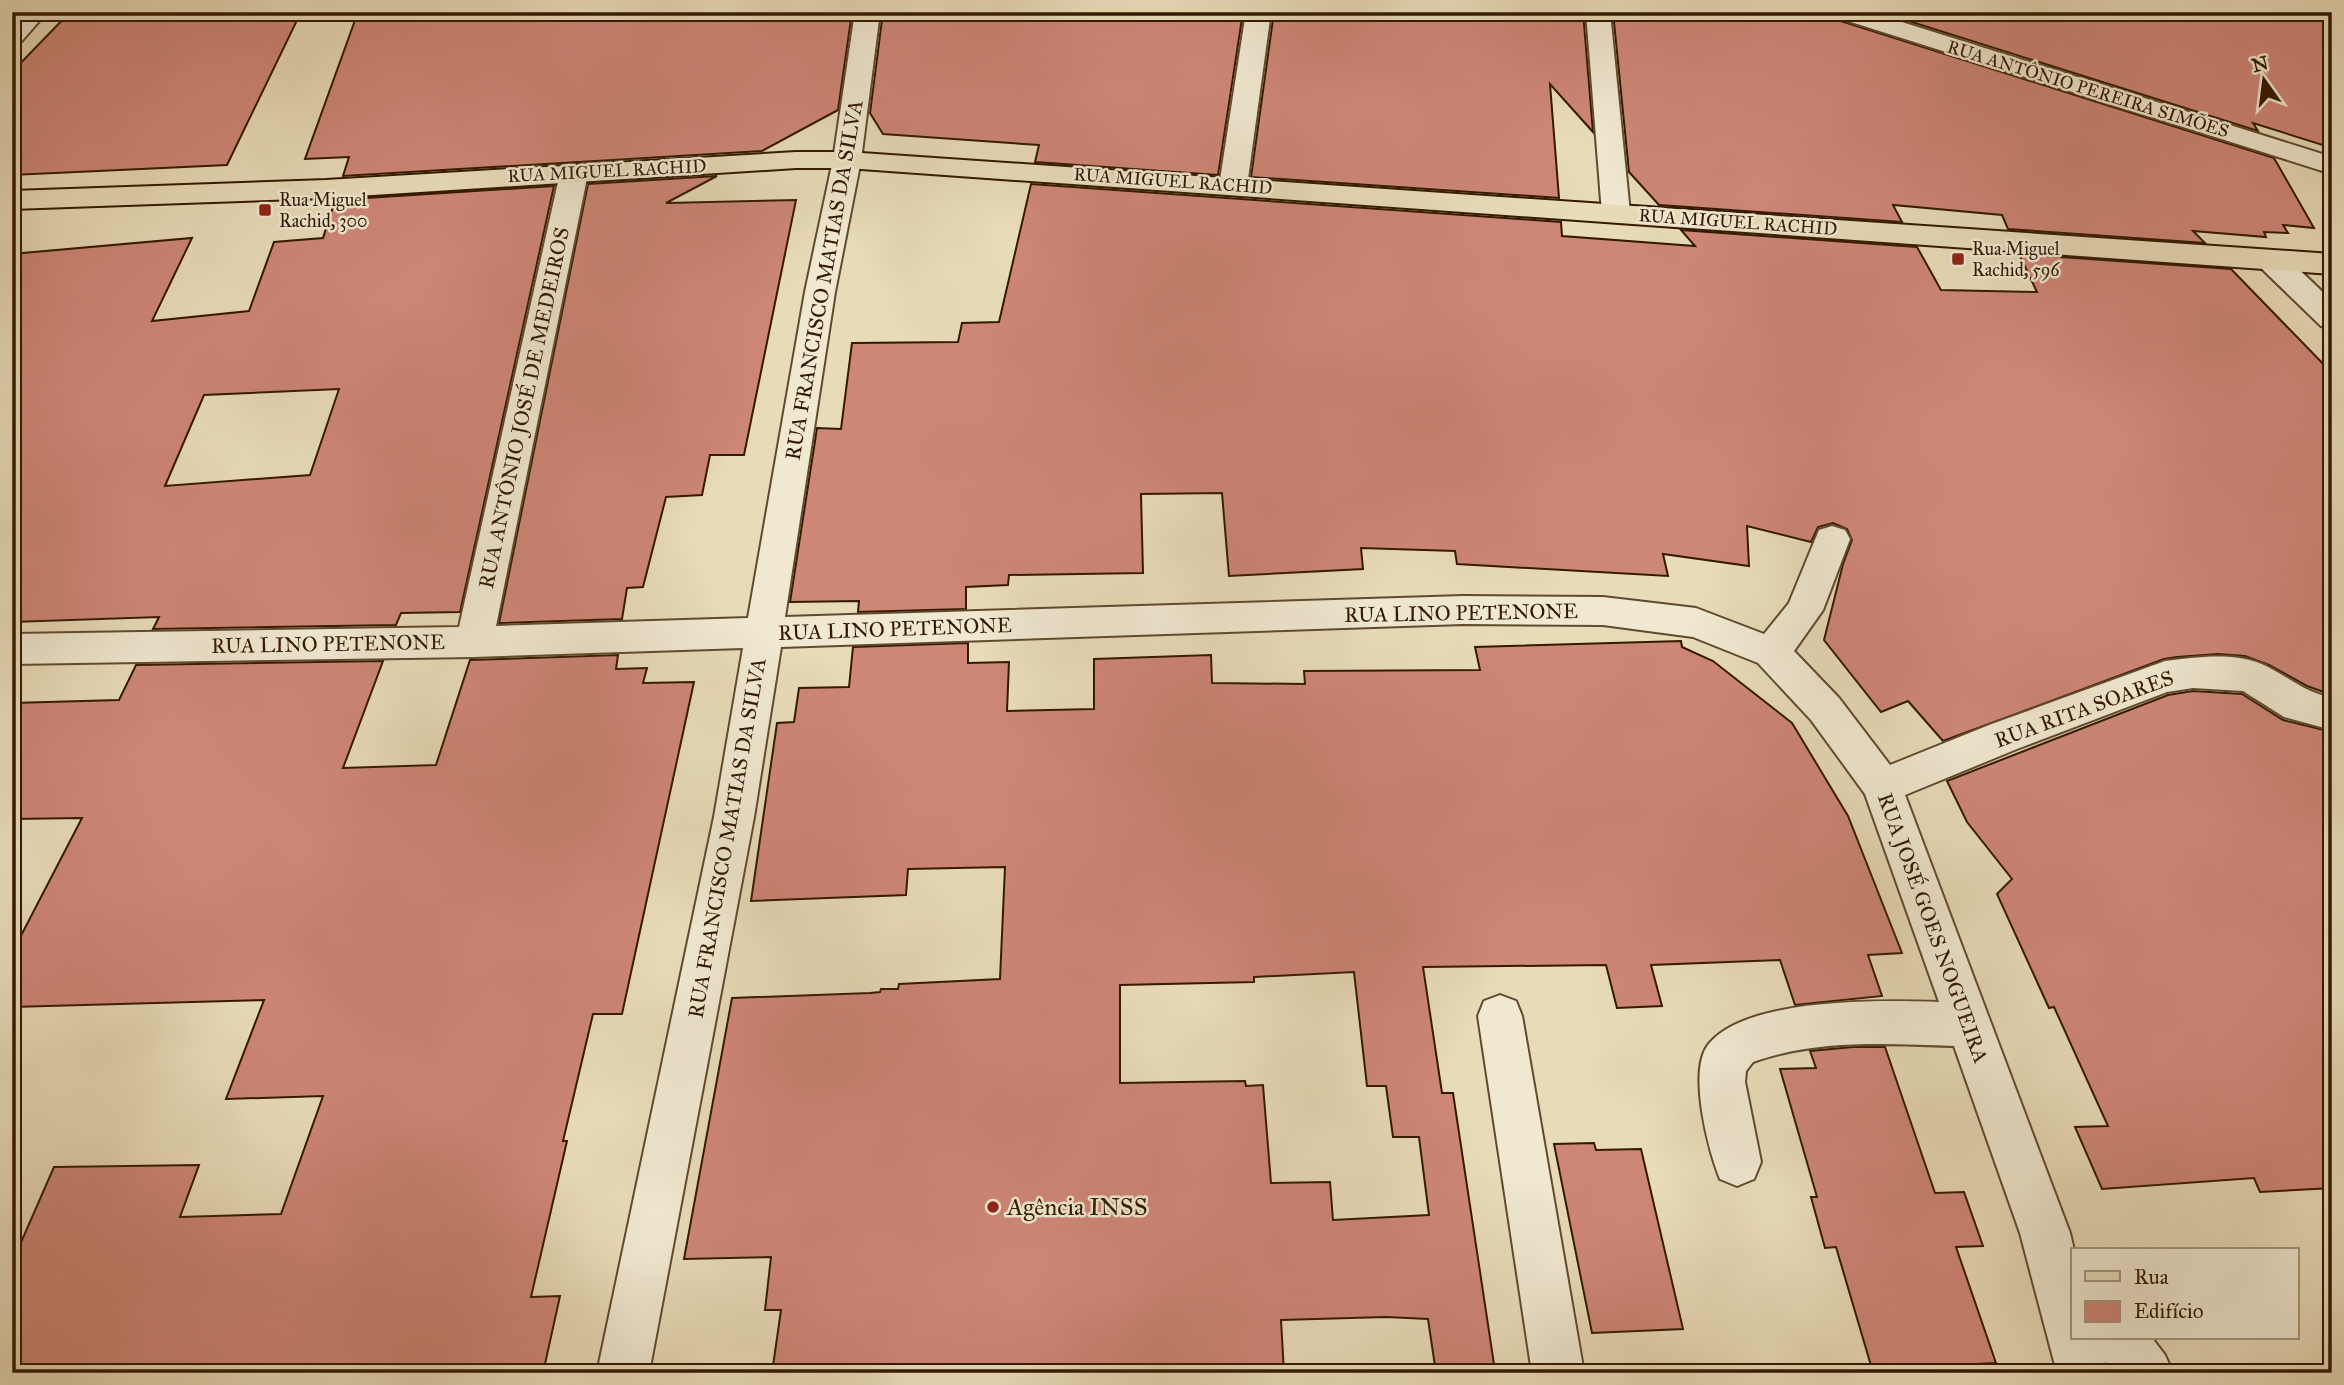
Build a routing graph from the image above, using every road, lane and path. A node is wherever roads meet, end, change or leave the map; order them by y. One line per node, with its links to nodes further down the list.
1 (35, 12): 6 (street)
2 (868, 12): 7 (street, RUA FRANCISCO MATIAS DA SILVA)
3 (1259, 12): 10 (street)
4 (1598, 12): 12 (street)
5 (1844, 12): 8 (street, RUA ANTÔNIO PEREIRA SIMÕES)
6 (12, 37)
7 (847, 160): 9 (main road, RUA MIGUEL RACHID); 10 (main road, RUA MIGUEL RACHID); 17 (street, RUA FRANCISCO MATIAS DA SILVA)
8 (2332, 166)
9 (574, 173): 11 (main road, RUA MIGUEL RACHID); 18 (street, RUA ANTÔNIO JOSÉ DE MEDEIROS)
10 (1233, 186): 12 (main road, RUA MIGUEL RACHID)
11 (12, 200)
12 (1616, 213): 13 (main road, RUA MIGUEL RACHID)
13 (2272, 261): 14 (main road, RUA MIGUEL RACHID); 15 (street)
14 (2332, 264)
15 (2332, 319)
16 (1832, 539): 20 (street)
17 (764, 634): 18 (street, RUA LINO PETENONE); 20 (street, RUA LINO PETENONE); 31 (street, RUA FRANCISCO MATIAS DA SILVA)
18 (474, 642): 19 (street, RUA LINO PETENONE)
19 (12, 649)
20 (1771, 652): 22 (street, RUA JOSÉ GOES NOGUEIRA)
21 (2332, 714): 22 (street, RUA RITA SOARES)
22 (1882, 786): 24 (street, RUA JOSÉ GOES NOGUEIRA)
23 (1500, 1016): 32 (street)
24 (1969, 1025): 25 (street); 26 (street, RUA JOSÉ GOES NOGUEIRA)
25 (1737, 1162)
26 (2045, 1233): 27 (street, RUA JOSÉ GOES NOGUEIRA); 28 (street, RUA JOSÉ GOES NOGUEIRA)
27 (2071, 1270)
28 (2071, 1330)
29 (2074, 1340): 33 (street, RUA JOSÉ GOES NOGUEIRA)
30 (2122, 1340): 34 (street)
31 (623, 1373)
32 (1558, 1373)
33 (2083, 1373)
34 (2147, 1373)

